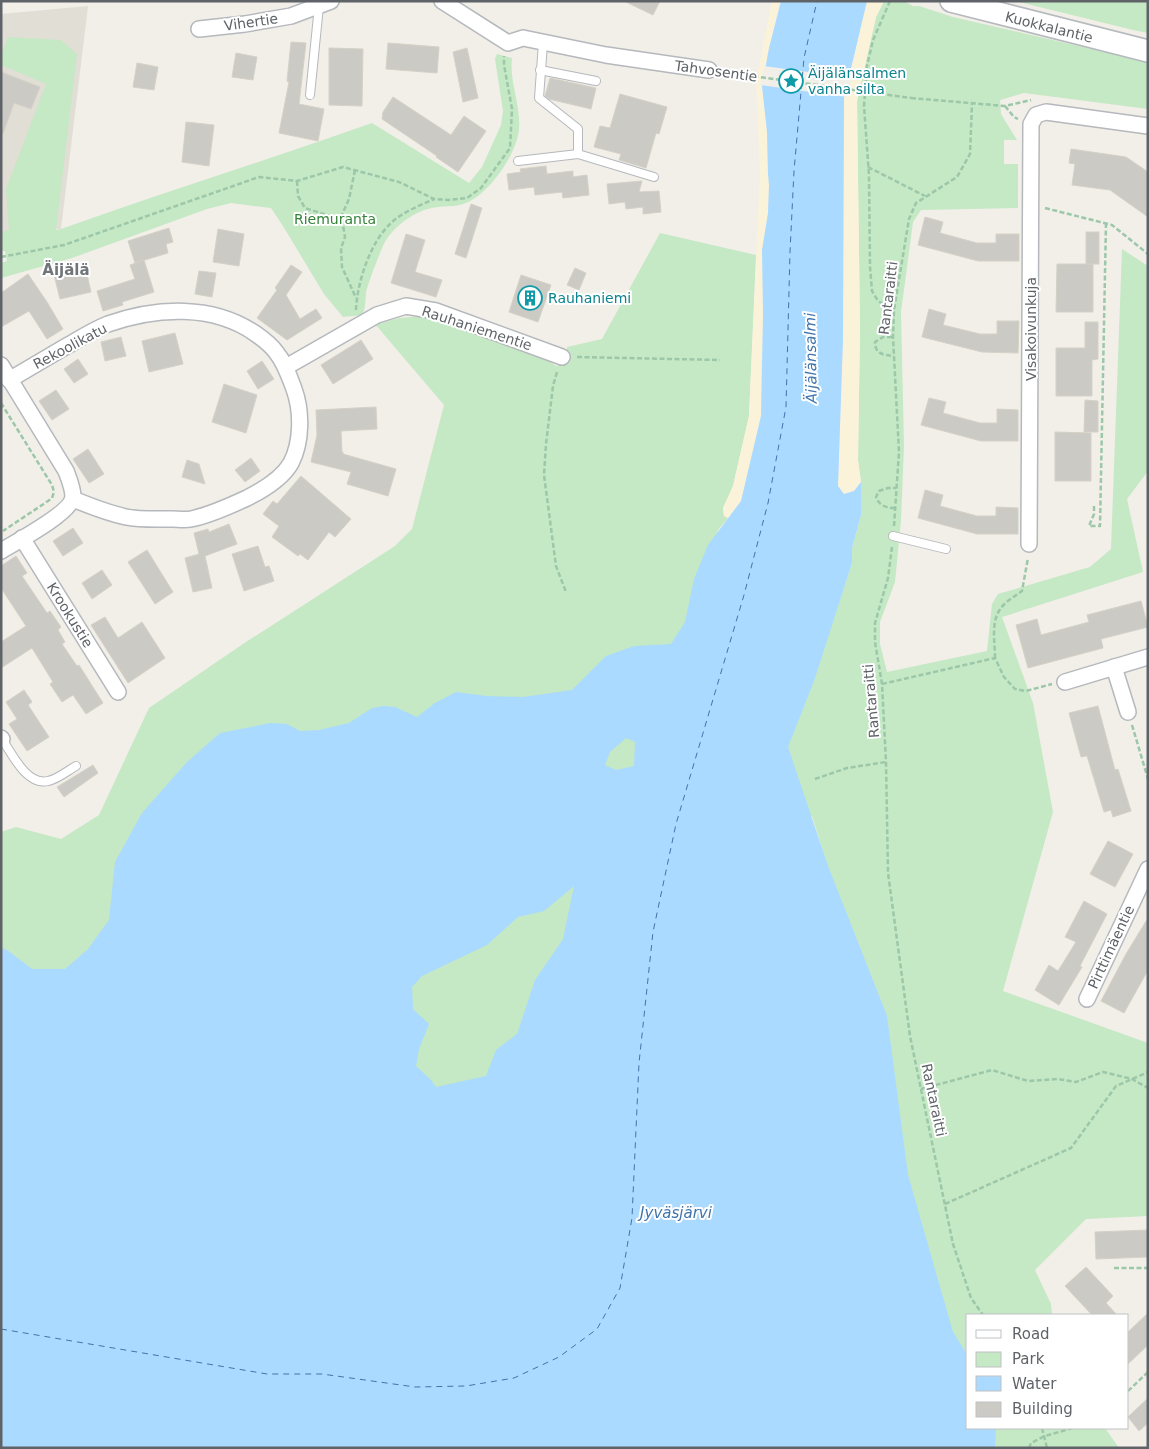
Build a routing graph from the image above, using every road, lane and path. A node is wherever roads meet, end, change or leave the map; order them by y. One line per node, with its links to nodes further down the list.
1 (442, 1): 6 (street)
2 (890, 1): 18 (path)
3 (950, 1): 8 (main road, Kuokkalantie)
4 (325, 4): 5 (street, Vihertie); 12 (lane)
5 (199, 29)
6 (508, 43): 7 (street, Tahvosentie); 23 (path)
7 (543, 43): 9 (lane); 10 (street, Tahvosentie)
8 (1148, 51)
9 (540, 70): 11 (lane); 16 (lane)
10 (709, 70): 13 (path, Tahvosentie, bridge)
11 (596, 81)
12 (310, 95)
13 (972, 104): 14 (path, Tahvosentie); 22 (path, Rantaraitti)
14 (1005, 106)
15 (1148, 126): 24 (street, Visakoivunkuja)
16 (578, 154): 17 (lane); 20 (lane)
17 (518, 161)
18 (868, 167): 22 (path); 30 (path)
19 (355, 170): 21 (path); 23 (path); 25 (path)
20 (654, 177)
21 (297, 181): 25 (path); 28 (path)
22 (926, 196): 30 (path, Rantaraitti)
23 (434, 199): 29 (path)
24 (1031, 206): 26 (path); 47 (street, Visakoivunkuja)
25 (340, 219): 29 (path)
26 (1106, 223): 27 (path); 42 (path)
27 (1148, 254)
28 (1, 257)
29 (356, 299): 31 (path)
30 (894, 310): 32 (path, Rantaraitti)
31 (351, 329): 34 (street, Rauhaniementie); 37 (street, Rauhaniementie)
32 (893, 337): 33 (path, Rantaraitti); 33 (path)
33 (894, 356): 40 (path, Rantaraitti)
34 (562, 357): 35 (path); 50 (path)
35 (720, 360)
36 (1, 365): 38 (street)
37 (286, 367): 38 (street, Rekoolikatu); 41 (street, Rekoolikatu)
38 (10, 380): 41 (street)
39 (1, 403): 44 (path)
40 (896, 488): 43 (path, Rantaraitti); 43 (path)
41 (73, 499): 46 (street)
42 (1094, 506)
43 (895, 508): 45 (path, Rantaraitti)
44 (1, 532)
45 (893, 536): 48 (lane); 55 (path, Rantaraitti)
46 (22, 538): 49 (street); 56 (street, Krookustie)
47 (1029, 544): 52 (path)
48 (946, 549)
49 (1, 551)
50 (566, 592)
51 (1148, 657): 53 (street)
52 (995, 658): 54 (path); 55 (path)
53 (1114, 667): 54 (street); 57 (street)
54 (1064, 682)
55 (882, 684): 59 (path, Rantaraitti)
56 (118, 692)
57 (1128, 712): 62 (path)
58 (2, 739): 60 (lane)
59 (886, 762): 61 (path); 68 (path, Rantaraitti)
60 (76, 766)
61 (815, 779)
62 (1148, 779)
63 (1148, 869): 64 (street, Pirttimäentie)
64 (1087, 999)
65 (1148, 1072): 66 (path)
66 (1132, 1079): 67 (path); 68 (path); 69 (path)
67 (1148, 1088)
68 (921, 1089): 69 (path, Rantaraitti)
69 (945, 1204): 72 (path, Rantaraitti)
70 (1114, 1268): 71 (path)
71 (1148, 1268)
72 (983, 1314)
73 (1148, 1372): 74 (path)
74 (1129, 1390)
75 (1042, 1429): 77 (path)
76 (1070, 1429): 77 (path)
77 (1045, 1436): 78 (path); 79 (path)
78 (1029, 1448)
79 (1047, 1448)

